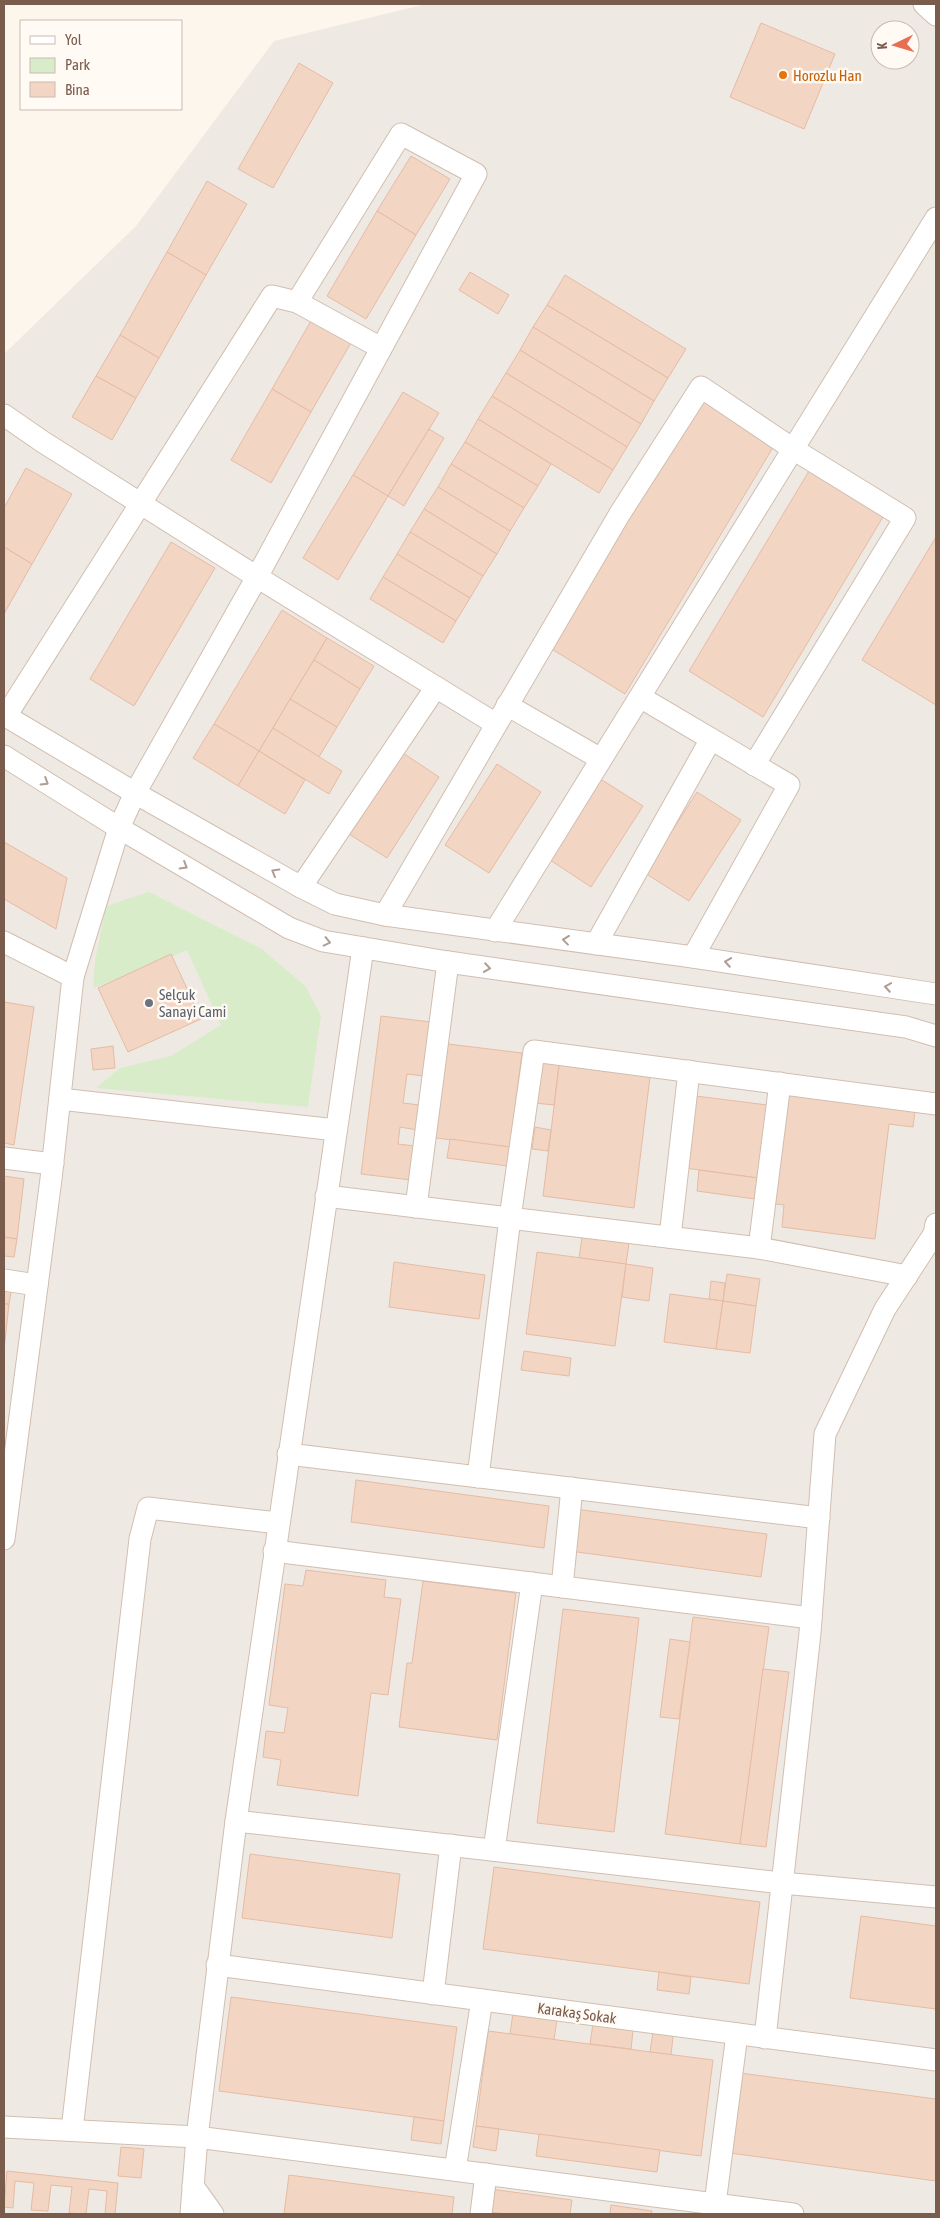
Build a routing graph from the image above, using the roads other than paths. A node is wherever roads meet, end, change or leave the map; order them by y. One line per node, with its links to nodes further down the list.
1 (924, 4): 2 (street)
2 (936, 15)
3 (936, 218): 7 (street)
4 (297, 302): 5 (street); 5 (street); 8 (street)
5 (381, 348): 9 (street)
6 (4, 414): 8 (street)
7 (793, 449): 11 (street); 12 (street); 18 (street)
8 (140, 504): 9 (street); 13 (street)
9 (256, 577): 10 (street); 19 (street)
10 (436, 687): 14 (street); 21 (street)
11 (640, 696): 15 (street); 17 (street)
12 (508, 705): 14 (street); 17 (street)
13 (5, 715): 19 (street)
14 (496, 724): 22 (street)
15 (711, 739): 18 (street); 25 (street)
16 (4, 756): 20 (street, one-way to 20)
17 (601, 760): 23 (street)
18 (754, 765): 27 (street)
19 (134, 793): 20 (street); 21 (street, one-way to 19)
20 (119, 828): 26 (street, one-way to 26); 29 (street)
21 (301, 887): 22 (street)
22 (385, 915): 23 (street)
23 (495, 931): 25 (street, one-way to 23)
24 (4, 942): 29 (street)
25 (596, 944): 27 (street)
26 (363, 948): 28 (street); 36 (street)
27 (693, 957): 30 (street, one-way to 27)
28 (448, 962): 31 (street, one-way to 31); 40 (street)
29 (73, 976): 34 (street)
30 (936, 994)
31 (936, 1036)
32 (689, 1072): 33 (street); 41 (street); 43 (street)
33 (780, 1083): 35 (street); 44 (street)
34 (60, 1099): 36 (street); 38 (street)
35 (936, 1104)
36 (336, 1130): 39 (street)
37 (4, 1158): 38 (street)
38 (53, 1164): 47 (street)
39 (326, 1196): 40 (street); 49 (street)
40 (416, 1207): 41 (street)
41 (510, 1218): 43 (street); 50 (street)
42 (936, 1224): 45 (street)
43 (670, 1237): 44 (street)
44 (759, 1248): 45 (street)
45 (907, 1276): 52 (street)
46 (4, 1280): 47 (street)
47 (37, 1285): 48 (street)
48 (12, 1400): 54 (street)
49 (288, 1454): 50 (street); 53 (street)
50 (478, 1477): 51 (street)
51 (572, 1488): 52 (street); 57 (street)
52 (818, 1518): 58 (street)
53 (278, 1522): 55 (street); 71 (street)
54 (4, 1539)
55 (274, 1551): 56 (street); 59 (street)
56 (532, 1583): 57 (street); 61 (street)
57 (562, 1587): 58 (street)
58 (811, 1618): 62 (street)
59 (236, 1821): 60 (street); 64 (street)
60 (450, 1845): 61 (street); 65 (street)
61 (494, 1850): 62 (street)
62 (782, 1883): 63 (street); 68 (street)
63 (936, 1897)
64 (217, 1965): 65 (street, Karakaş Sokak); 72 (street)
65 (433, 1994): 66 (street, Karakaş Sokak)
66 (482, 2000): 67 (street, Karakaş Sokak); 73 (street)
67 (737, 2034): 68 (street, Karakaş Sokak); 76 (street)
68 (765, 2038): 69 (street, Karakaş Sokak)
69 (936, 2060)
70 (4, 2127): 71 (street)
71 (72, 2130): 72 (street)
72 (197, 2137): 73 (street); 75 (street)
73 (455, 2170): 74 (street)
74 (486, 2174): 76 (street); 79 (street)
75 (193, 2186): 77 (street); 78 (street)
76 (723, 2208): 80 (street)
77 (191, 2214)
78 (213, 2214)
79 (481, 2214)
80 (793, 2214)

